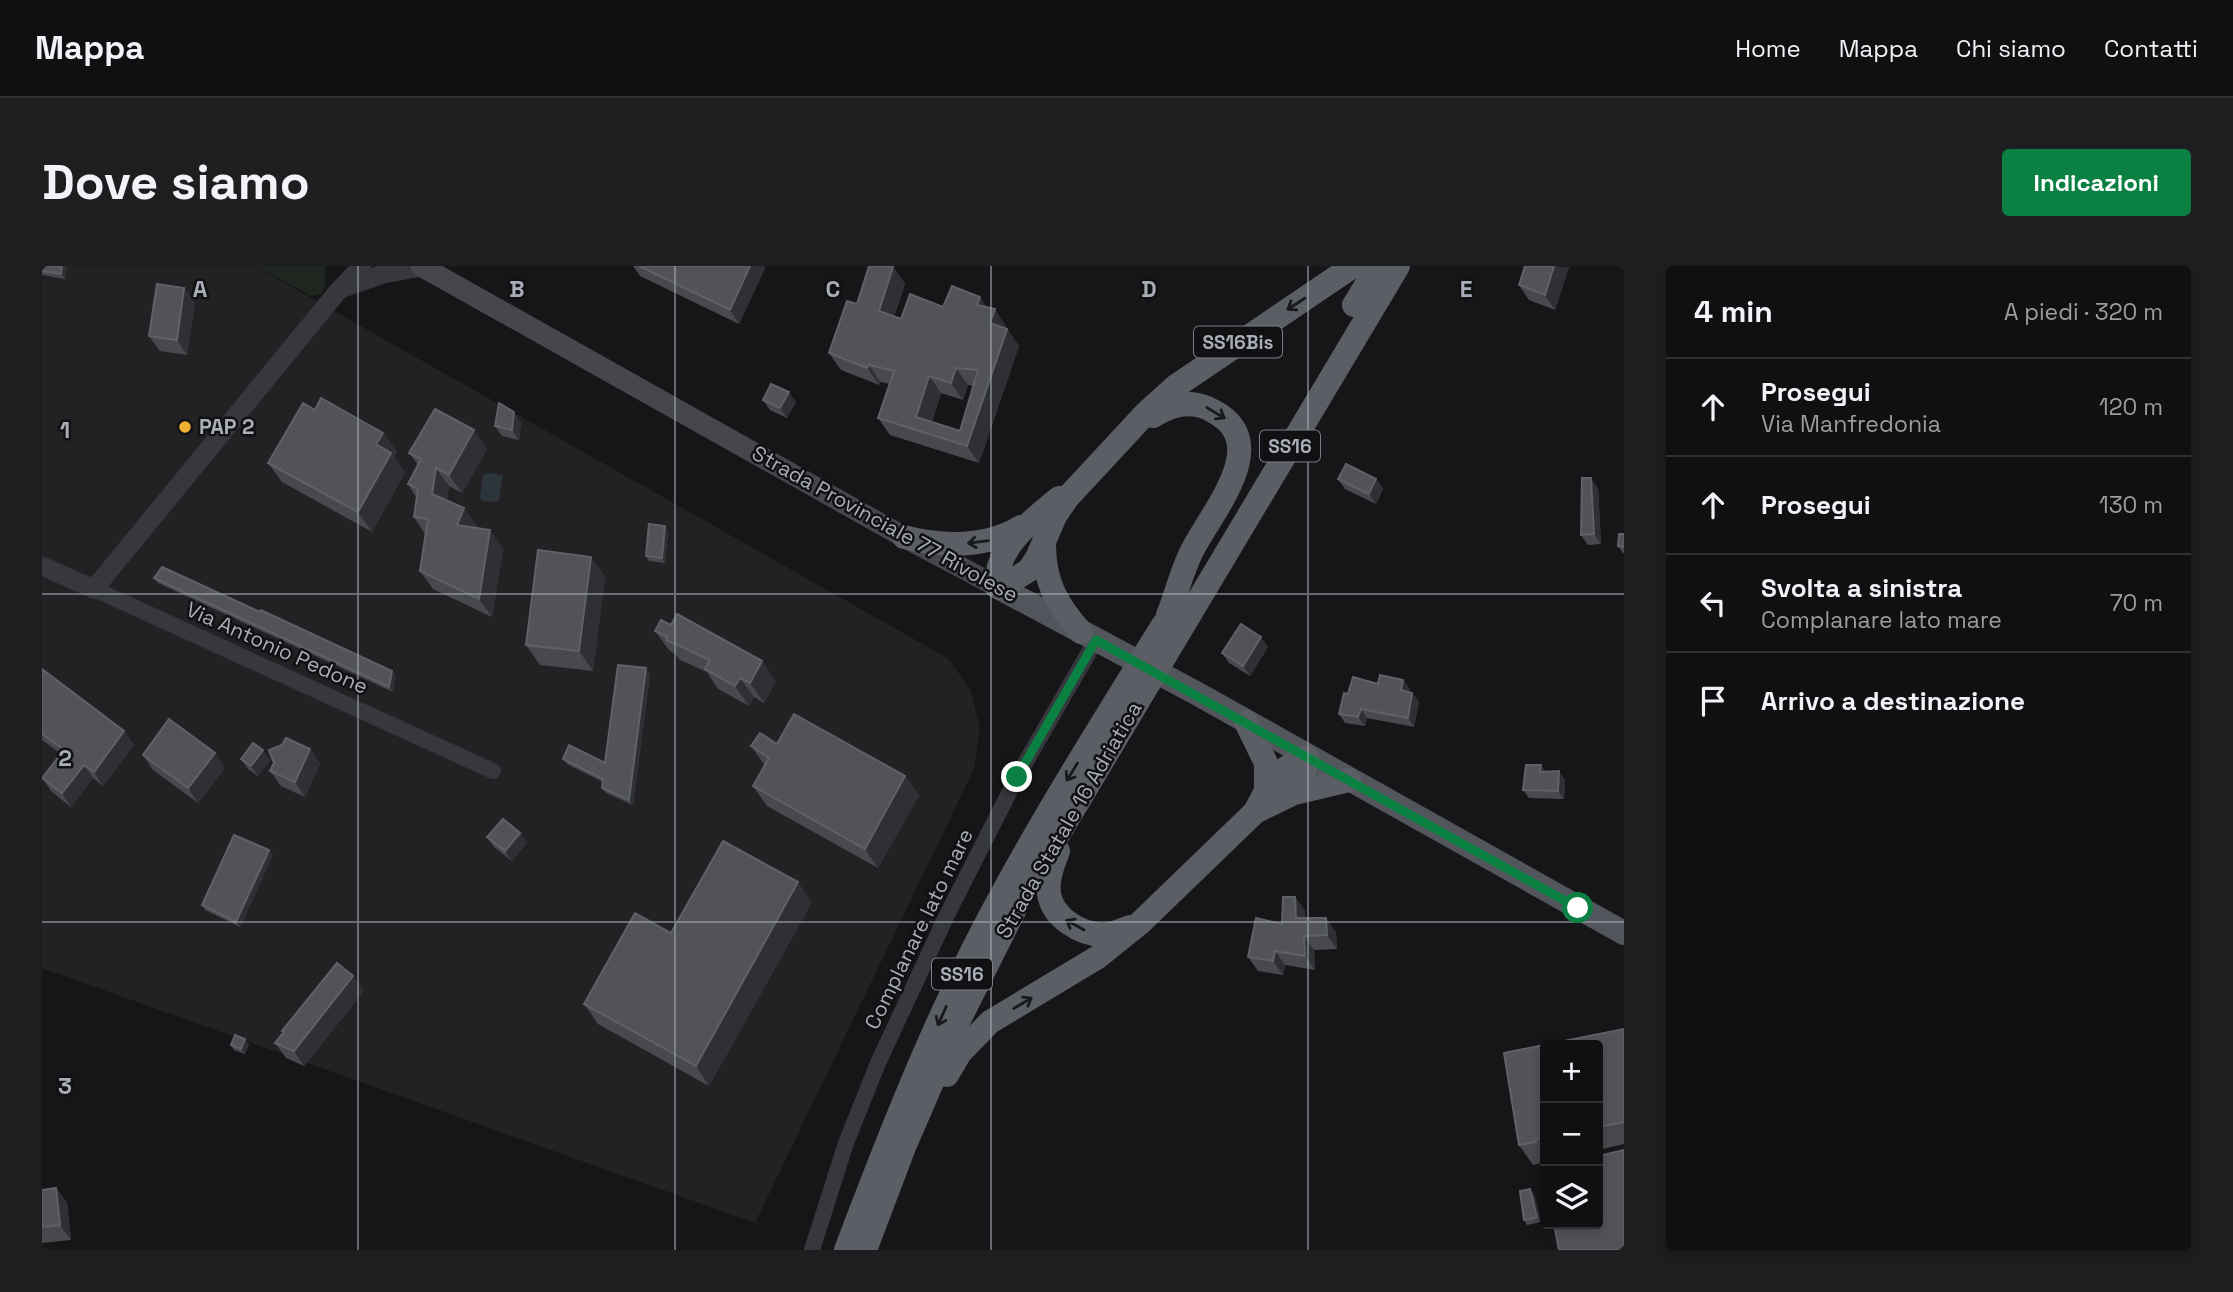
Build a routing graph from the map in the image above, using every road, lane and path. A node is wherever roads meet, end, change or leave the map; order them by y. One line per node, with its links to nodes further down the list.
1 (340, 266): 8 (street)
2 (350, 266): 8 (street)
3 (362, 266): 8 (street)
4 (421, 266): 8 (street); 12 (main road, Strada Provinciale 77 Rivolese)
5 (1353, 266): 9 (highway, SS16Bis, one-way to 9)
6 (1378, 266): 17 (highway, Strada Statale 16 Adriatica / SS16)
7 (1398, 266): 17 (highway, Strada Statale 16 Adriatica / SS16)
8 (339, 290): 16 (street)
9 (1132, 430): 10 (highway); 17 (highway, one-way to 17)
10 (1085, 478): 11 (highway); 13 (highway)
11 (1039, 514): 12 (highway, one-way to 12); 15 (highway)
12 (904, 537): 15 (main road, Strada Provinciale 77 Rivolese)
13 (1044, 544): 15 (highway); 18 (highway)
14 (42, 566): 16 (street, Via Antonio Pedone)
15 (998, 587): 18 (main road, Strada Provinciale 77 Rivolese)
16 (93, 589): 22 (street, Via Antonio Pedone)
17 (1175, 620): 19 (highway, Strada Statale 16 Adriatica / SS16)
18 (1089, 636): 20 (main road, Strada Provinciale 77 Rivolese); 31 (street, Complanare lato mare)
19 (1116, 718): 25 (highway, Strada Statale 16 Adriatica / SS16); 32 (highway, Strada Statale 16 Adriatica / SS16, one-way to 32)
20 (1246, 722): 21 (main road, Strada Provinciale 77 Rivolese); 24 (highway)
21 (1307, 757): 23 (main road, Strada Provinciale 77 Rivolese); 24 (highway); 26 (highway)
22 (493, 771)
23 (1349, 780): 26 (highway); 29 (main road, Strada Provinciale 77 Rivolese)
24 (1266, 790): 27 (highway)
25 (1082, 792): 28 (highway, one-way to 25); 30 (highway, Strada Statale 16 Adriatica / SS16)
26 (1294, 793): 27 (highway)
27 (1255, 813): 28 (highway)
28 (1139, 924): 30 (highway, one-way to 28)
29 (1624, 933)
30 (904, 1147): 33 (highway, Strada Statale 16 Adriatica / SS16)
31 (812, 1250)
32 (846, 1250)
33 (865, 1250)

